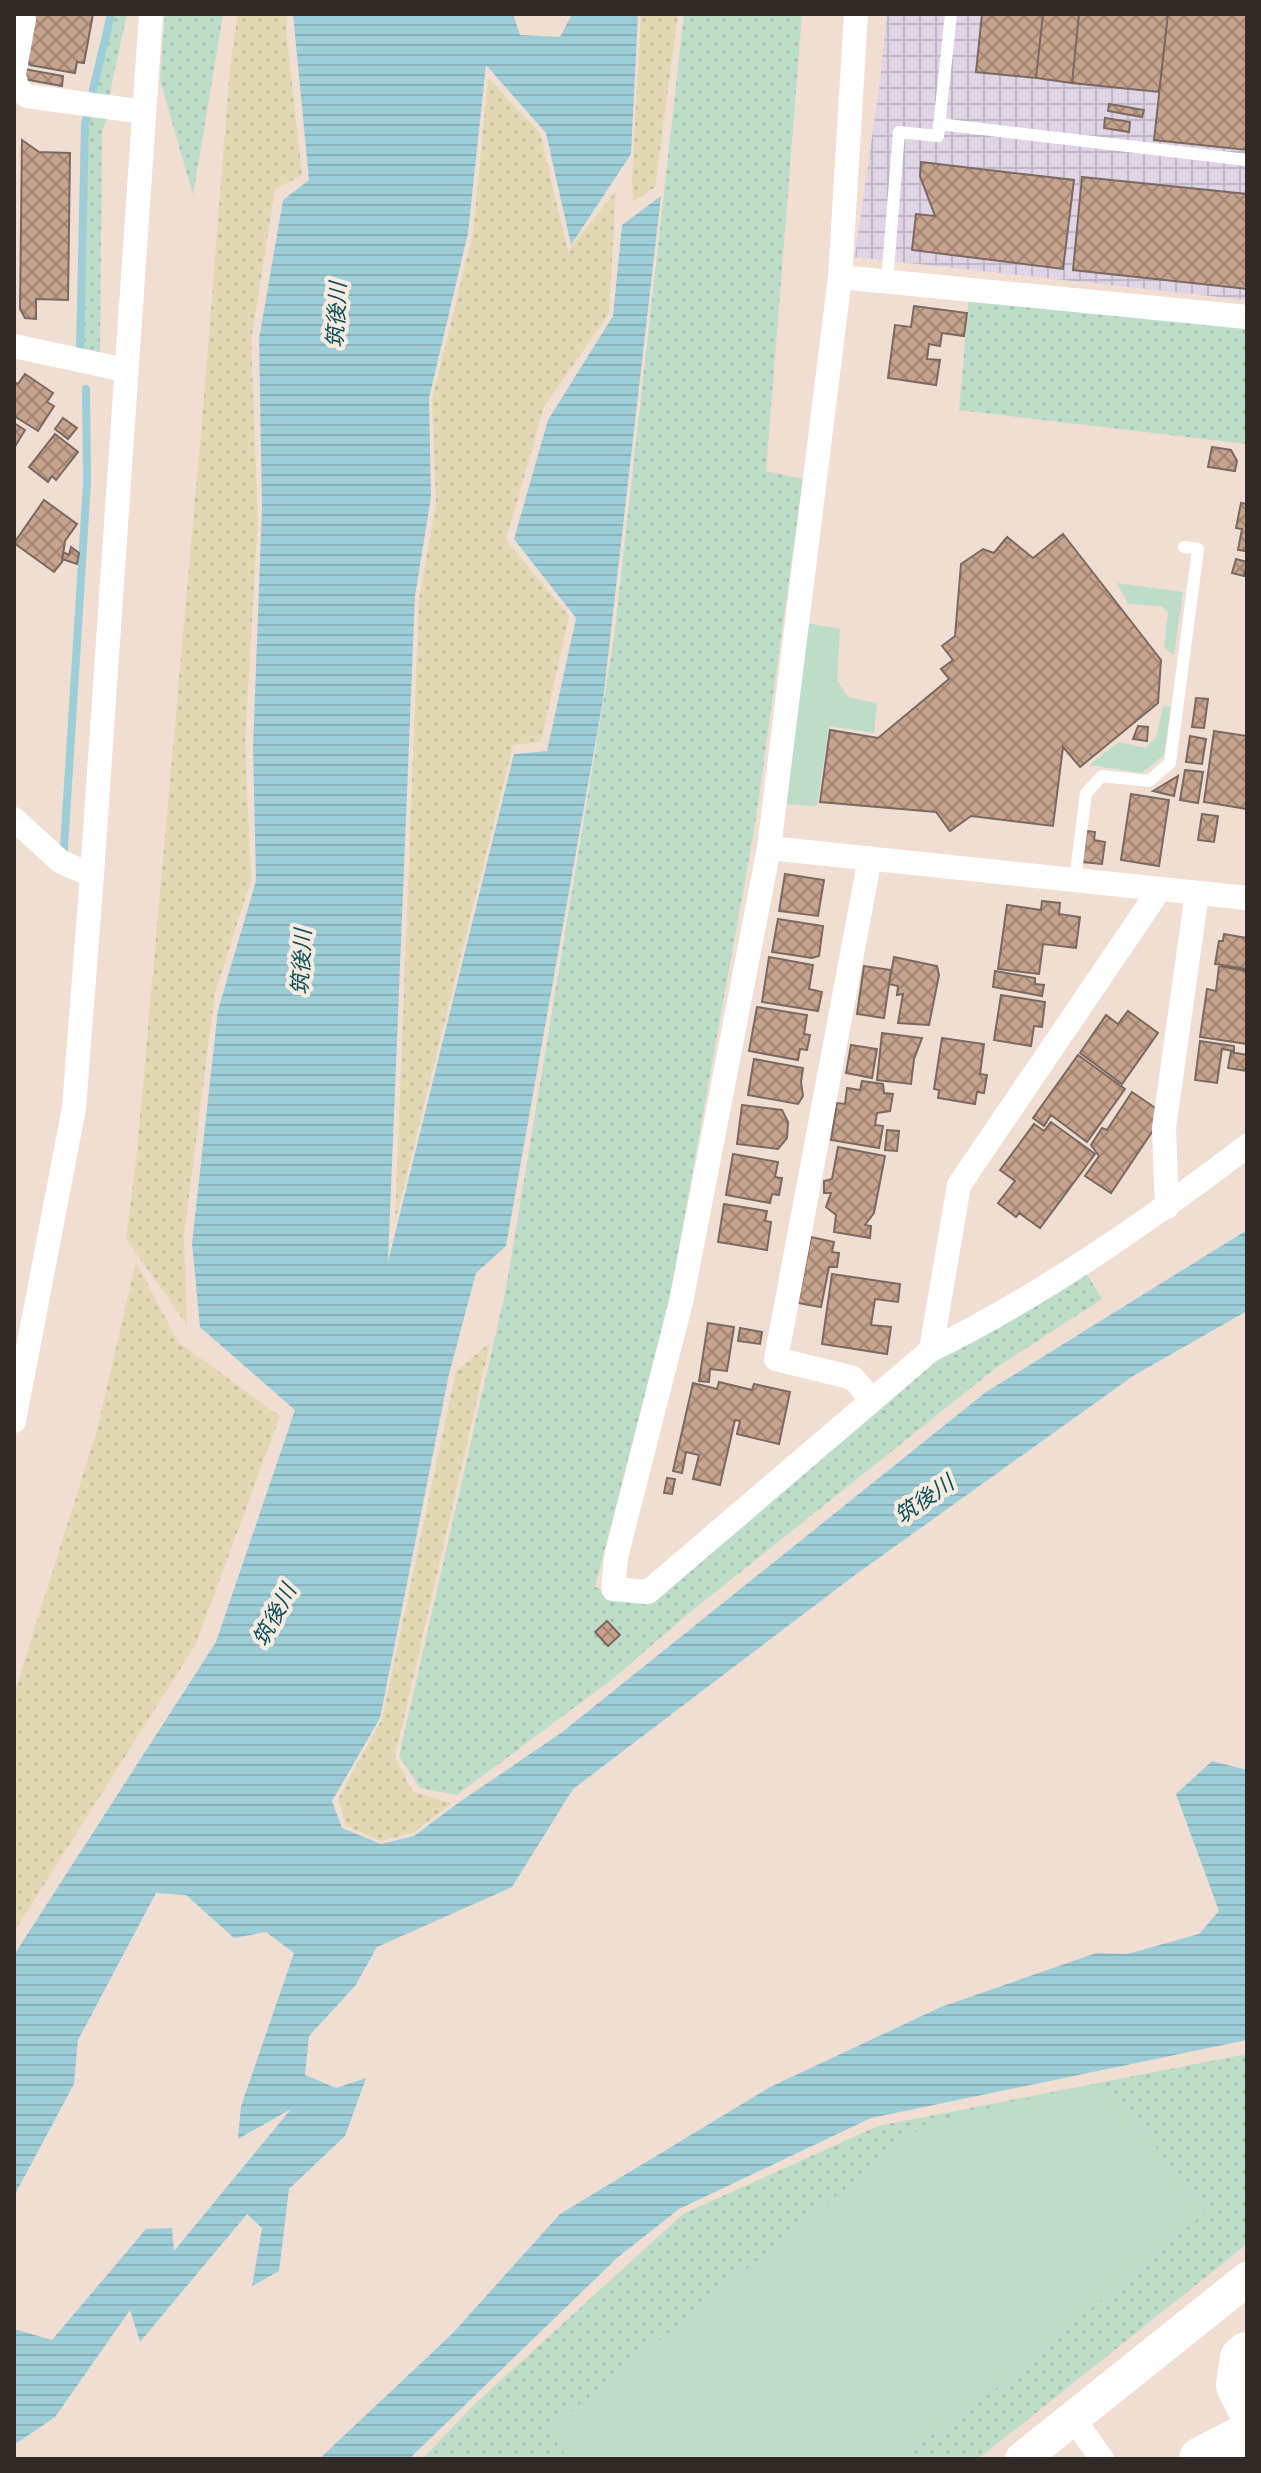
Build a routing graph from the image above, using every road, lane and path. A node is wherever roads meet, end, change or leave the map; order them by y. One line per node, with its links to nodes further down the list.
1 (151, 14): 6 (street)
2 (856, 14): 9 (street)
3 (951, 14): 7 (lane)
4 (24, 19): 5 (street)
5 (14, 75): 6 (street)
6 (144, 112): 13 (street)
7 (939, 124): 8 (lane); 10 (lane)
8 (1247, 160)
9 (840, 277): 10 (street); 16 (street)
10 (887, 282): 11 (street)
11 (1247, 317)
12 (14, 346): 13 (street)
13 (125, 370): 18 (street)
14 (1184, 547): 19 (lane)
15 (14, 819): 18 (street)
16 (769, 848): 17 (street); 26 (street)
17 (870, 858): 19 (street); 26 (street)
18 (92, 875): 27 (street)
19 (1075, 880): 20 (street)
20 (1160, 889): 21 (street); 25 (street)
21 (1197, 893): 22 (street); 24 (street)
22 (1247, 898)
23 (1247, 1146): 24 (street)
24 (1167, 1207): 25 (street)
25 (931, 1350): 26 (street)
26 (872, 1400)
27 (14, 1421)
28 (1247, 2279): 31 (street)
29 (1247, 2354): 30 (highway)
30 (1247, 2404)
31 (1073, 2418): 33 (street); 34 (street)
32 (1247, 2435): 35 (highway)
33 (1022, 2459)
34 (1102, 2459)
35 (1201, 2459)

